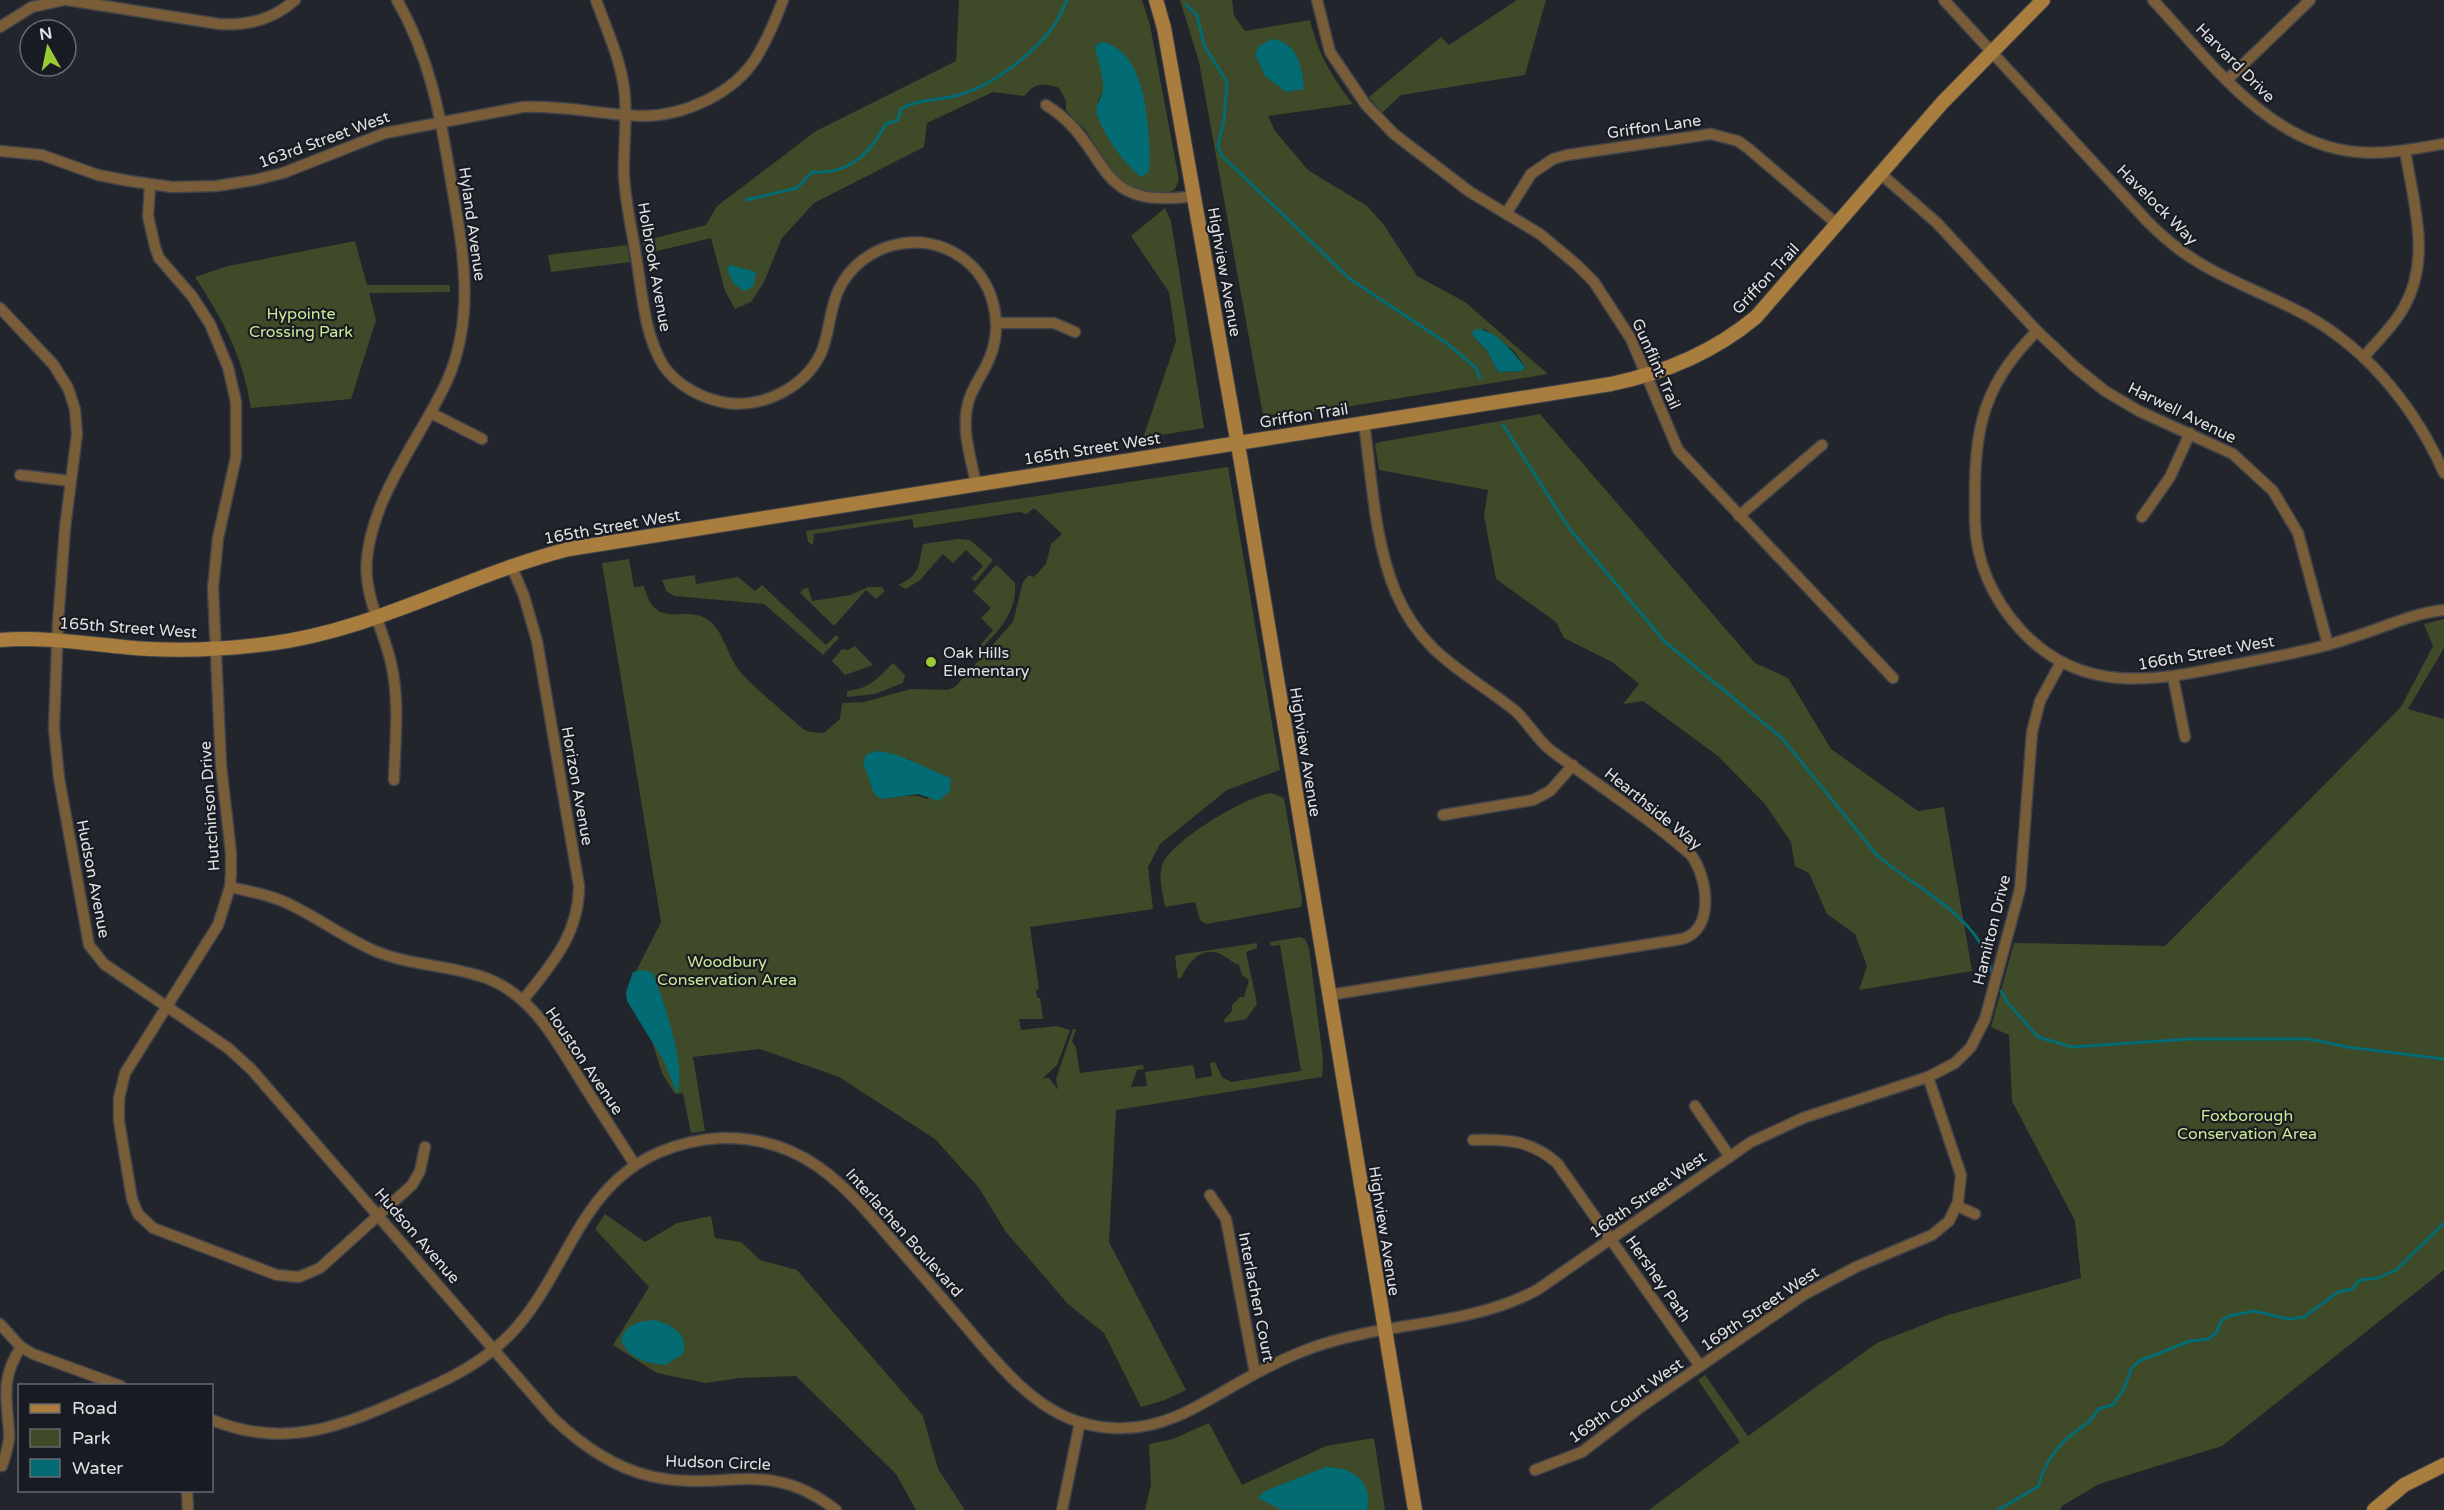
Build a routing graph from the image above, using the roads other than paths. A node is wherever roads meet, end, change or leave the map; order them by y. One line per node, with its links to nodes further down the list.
1 (66, 0): 2 (street); 12 (street)
2 (295, 0)
3 (397, 0): 17 (street, Hyland Avenue)
4 (596, 0): 16 (street, Holbrook Avenue)
5 (783, 0): 16 (street, 163rd Street West)
6 (1156, 0): 23 (street, Highview Avenue)
7 (1317, 0): 24 (street, Gunflint Trail)
8 (1944, 0): 13 (street, Havelock Way)
9 (2043, 0): 13 (street, Griffon Trail)
10 (2153, 0): 14 (street, Harvard Drive)
11 (2310, 0): 14 (street)
12 (0, 27)
13 (1992, 50): 21 (street, Griffon Trail); 30 (street, Havelock Way)
14 (2228, 79): 19 (street, Harvard Drive)
15 (1046, 105): 23 (street)
16 (625, 115): 17 (street, 163rd Street West); 27 (street, Holbrook Avenue)
17 (441, 121): 22 (street, 163rd Street West); 32 (street, Hyland Avenue)
18 (2444, 144): 19 (street, Harvard Drive)
19 (2405, 150): 30 (street)
20 (0, 151): 22 (street, 163rd Street West)
21 (1881, 174): 25 (street, Griffon Trail); 28 (street, Harwell Avenue)
22 (150, 184): 50 (street, Hutchinson Drive)
23 (1194, 196): 36 (street, Highview Avenue)
24 (1506, 214): 25 (street, Griffon Lane); 31 (street, Gunflint Trail)
25 (1838, 225): 31 (street, Griffon Trail)
26 (0, 308): 40 (street, Hudson Avenue)
27 (997, 323): 29 (street); 41 (street, Holbrook Avenue)
28 (2037, 331): 34 (street, Harwell Avenue); 51 (street, 166th Street West)
29 (1075, 332)
30 (2364, 357): 38 (street, Havelock Way)
31 (1647, 375): 33 (street, Griffon Trail); 42 (street, Gunflint Trail)
32 (430, 413): 35 (street); 46 (street, Hyland Avenue)
33 (1364, 423): 36 (street, Griffon Trail); 55 (street, Hearthside Way)
34 (2190, 433): 43 (street); 49 (street, Harwell Avenue)
35 (482, 439)
36 (1238, 442): 41 (street, 165th Street West); 59 (street, Highview Avenue)
37 (1822, 445): 42 (street)
38 (2444, 473)
39 (20, 475): 40 (street)
40 (70, 481): 48 (street, Hudson Avenue)
41 (976, 484): 44 (street, 165th Street West)
42 (1739, 516): 53 (street, Gunflint Trail)
43 (2142, 517)
44 (511, 565): 46 (street, 165th Street West); 60 (street, Horizon Avenue)
45 (2444, 610): 49 (street, 166th Street West)
46 (377, 619): 50 (street, 165th Street West); 56 (street, Hyland Avenue)
47 (0, 640): 48 (street, 165th Street West)
48 (57, 640): 50 (street, 165th Street West); 61 (street, Hudson Avenue)
49 (2328, 645): 52 (street, 166th Street West)
50 (216, 649): 58 (street, Hutchinson Drive)
51 (2061, 662): 52 (street, 166th Street West); 62 (street, Hamilton Drive)
52 (2173, 677): 54 (street)
53 (1893, 678)
54 (2185, 737)
55 (1573, 765): 57 (street); 59 (street, Hearthside Way)
56 (394, 780)
57 (1443, 815)
58 (230, 887): 60 (street, Houston Avenue); 61 (street, Hutchinson Drive)
59 (1329, 995): 74 (street, Highview Avenue)
60 (523, 1000): 67 (street, Houston Avenue)
61 (167, 1006): 71 (street, Hudson Avenue); 71 (street, Hutchinson Drive)
62 (1928, 1077): 66 (street, 168th Street West); 69 (street)
63 (1695, 1106): 66 (street)
64 (1473, 1140): 72 (street, Hershey Path)
65 (425, 1147): 71 (street, Hutchinson Drive)
66 (1730, 1157): 72 (street, 168th Street West)
67 (635, 1165): 76 (street, Interlachen Boulevard); 81 (street, Interlachen Boulevard)
68 (1210, 1196): 78 (street, Interlachen Court)
69 (1957, 1206): 70 (street); 77 (street, 169th Street West)
70 (1975, 1214)
71 (379, 1215): 76 (street, Hudson Avenue)
72 (1611, 1239): 74 (street, 168th Street West); 77 (street, Hershey Path)
73 (0, 1324): 75 (street)
74 (1384, 1329): 78 (street, Interlachen Boulevard); 89 (street, Highview Avenue)
75 (21, 1347): 79 (street); 83 (street)
76 (495, 1349): 80 (street, Interlachen Boulevard); 87 (street, Hudson Circle)
77 (1700, 1366): 84 (street, 169th Court West)
78 (1255, 1373): 81 (street, Interlachen Boulevard)
79 (116, 1384)
80 (213, 1420)
81 (1080, 1422): 88 (street)
82 (2444, 1465): 90 (street)
83 (2, 1466)
84 (1535, 1470)
85 (187, 1492): 86 (street)
86 (188, 1510)
87 (836, 1510)
88 (1062, 1510)
89 (1415, 1510)
90 (2374, 1510)

